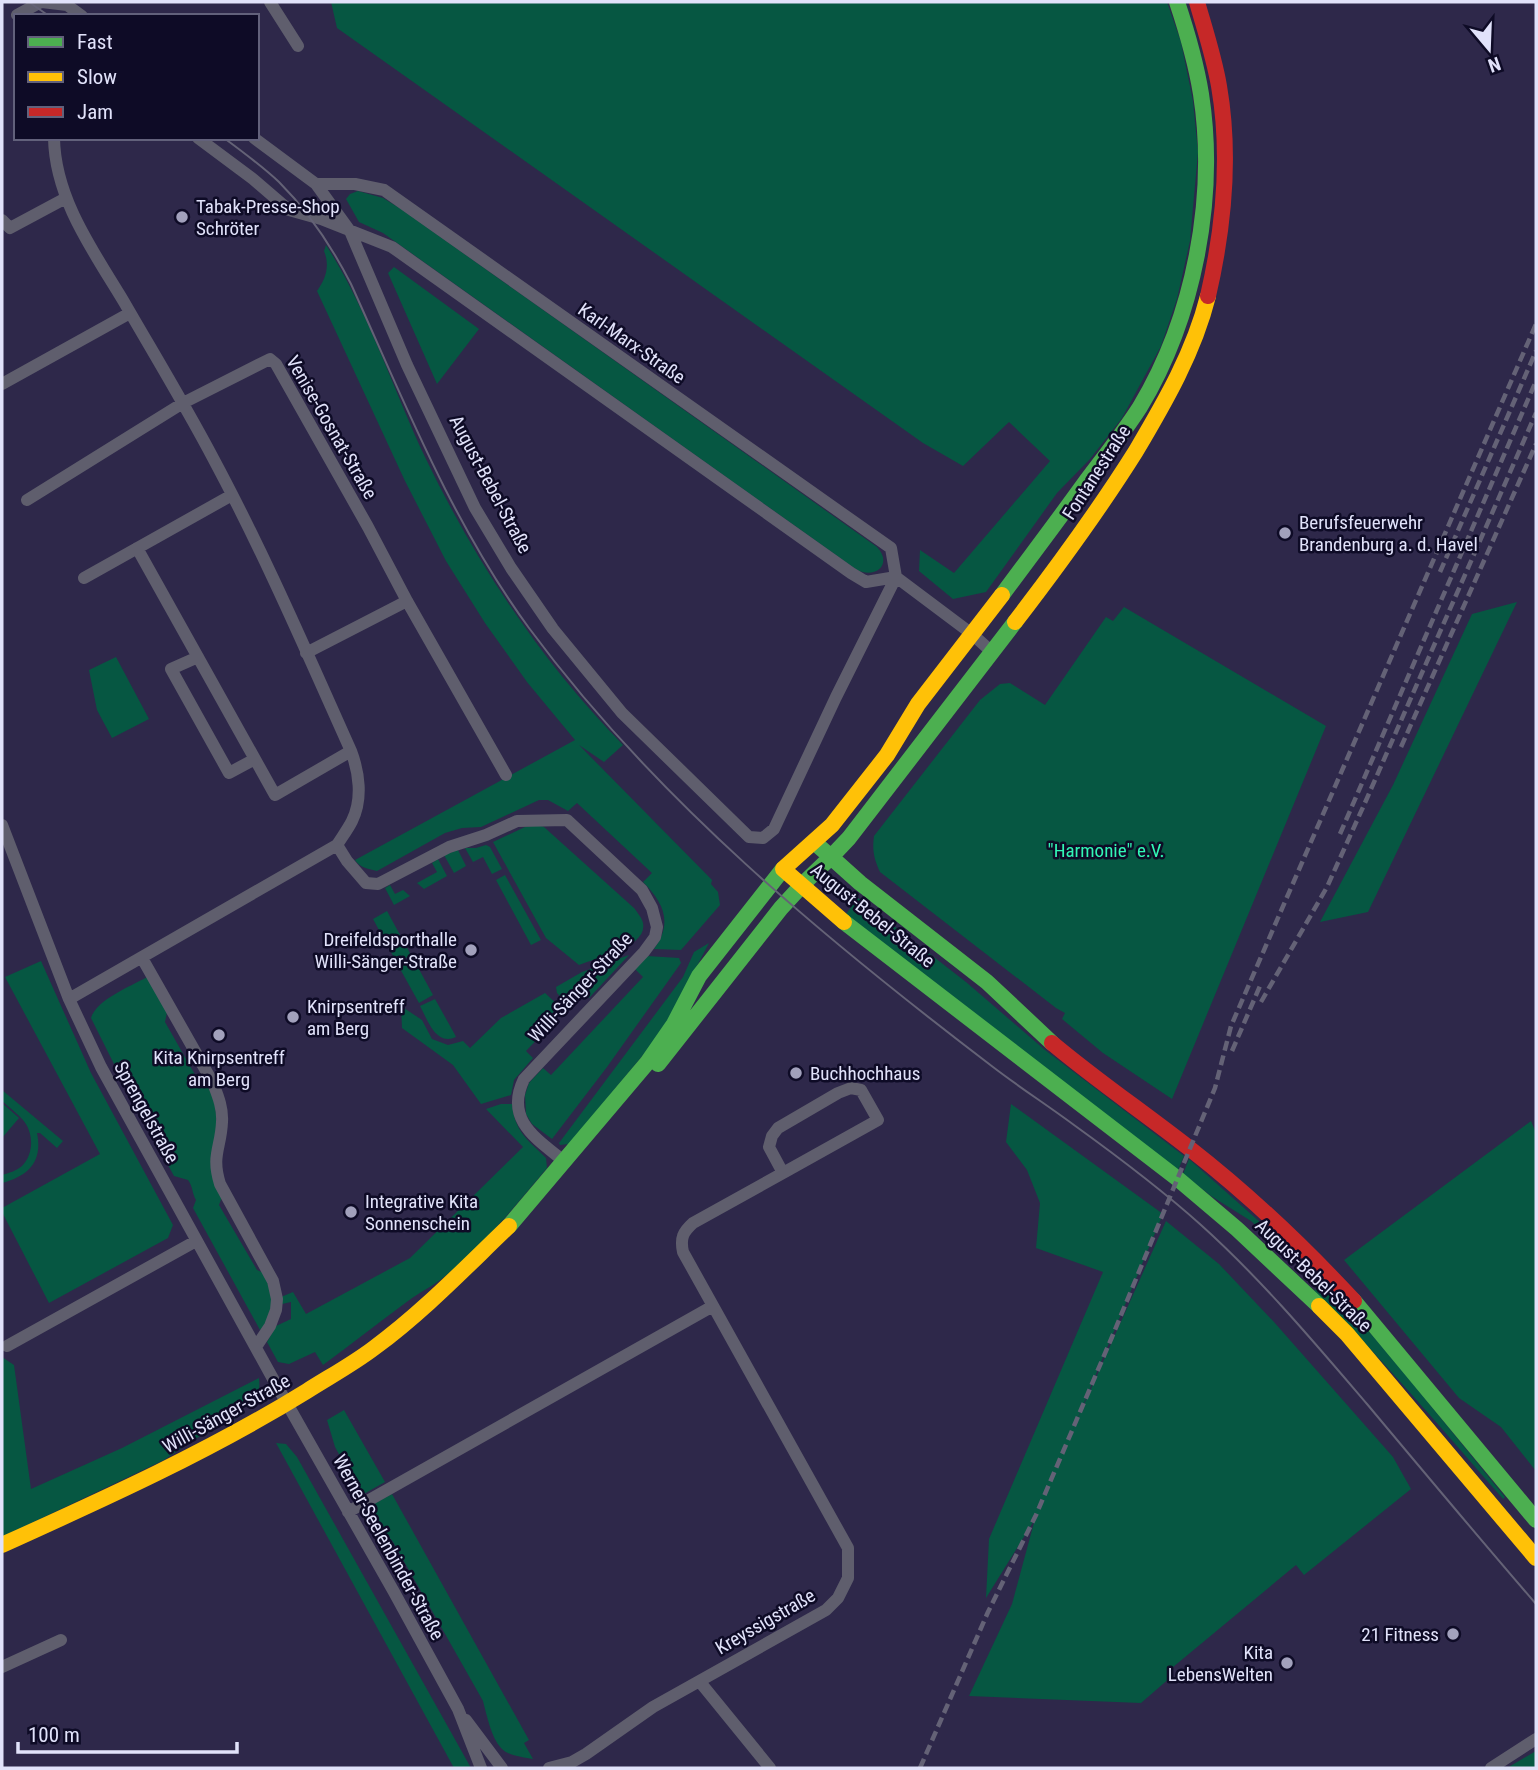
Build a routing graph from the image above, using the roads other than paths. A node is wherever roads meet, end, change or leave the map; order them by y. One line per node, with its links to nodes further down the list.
1 (42, 2): 5 (street); 6 (street)
2 (270, 2): 7 (street)
3 (1177, 2): 24 (main road, Fontanestraße)
4 (1198, 2): 25 (main road, Fontanestraße)
5 (20, 14)
6 (79, 14)
7 (298, 46)
8 (54, 140): 12 (street)
9 (201, 140): 14 (street)
10 (257, 140): 11 (street)
11 (316, 184): 14 (street); 21 (street, Karl-Marx-Straße)
12 (66, 198): 13 (street); 15 (street)
13 (2, 220)
14 (350, 232): 21 (street); 21 (street, August-Bebel-Straße)
15 (130, 313): 16 (street); 17 (street)
16 (2, 384)
17 (183, 403): 18 (street); 19 (street, Venise-Gosnat-Straße); 23 (street, Venise-Gosnat-Straße)
18 (232, 495): 20 (street); 26 (street)
19 (27, 500)
20 (138, 548): 22 (street); 27 (street)
21 (896, 577): 24 (street)
22 (84, 578)
23 (407, 601): 26 (street); 30 (street, Venise-Gosnat-Straße)
24 (972, 634): 25 (street); 32 (main road, Fontanestraße)
25 (992, 652): 34 (main road, Fontanestraße)
26 (306, 653): 28 (street)
27 (198, 657): 29 (street); 29 (street)
28 (351, 751): 29 (street); 33 (street)
29 (255, 759)
30 (506, 775)
31 (2, 825): 38 (street, Sprengelstraße)
32 (814, 842): 34 (main road, August-Bebel-Straße); 35 (main road, August-Bebel-Straße)
33 (337, 845): 37 (street); 40 (street, Willi-Sänger-Straße)
34 (831, 858): 36 (main road, Fontanestraße); 48 (main road, August-Bebel-Straße)
35 (783, 869): 36 (main road, August-Bebel-Straße); 39 (main road, Willi-Sänger-Straße)
36 (802, 885): 39 (main road, Willi-Sänger-Straße); 50 (main road, August-Bebel-Straße)
37 (142, 958): 38 (street); 45 (street)
38 (69, 999): 42 (street, Sprengelstraße)
39 (609, 1109): 40 (main road, Willi-Sänger-Straße)
40 (565, 1162): 46 (main road, Willi-Sänger-Straße)
41 (783, 1173): 41 (street, Kreyssigstraße); 43 (street, Kreyssigstraße)
42 (196, 1241): 44 (street); 45 (street, Sprengelstraße)
43 (713, 1306): 47 (street); 53 (street, Kreyssigstraße)
44 (7, 1346)
45 (256, 1347): 46 (street, Sprengelstraße)
46 (288, 1404): 47 (street, Werner-Seelenbinder-Straße); 49 (main road, Willi-Sänger-Straße)
47 (348, 1512): 54 (street, Werner-Seelenbinder-Straße)
48 (1536, 1520)
49 (2, 1545)
50 (1536, 1558)
51 (61, 1640): 52 (street)
52 (2, 1667)
53 (700, 1682): 56 (street, Kreyssigstraße); 60 (street)
54 (457, 1709): 57 (street, Werner-Seelenbinder-Straße); 58 (street, Werner-Seelenbinder-Straße)
55 (1536, 1739): 61 (street)
56 (569, 1765): 59 (street, Kreyssigstraße)
57 (481, 1768)
58 (502, 1768)
59 (549, 1768)
60 (770, 1768)
61 (1491, 1768)

